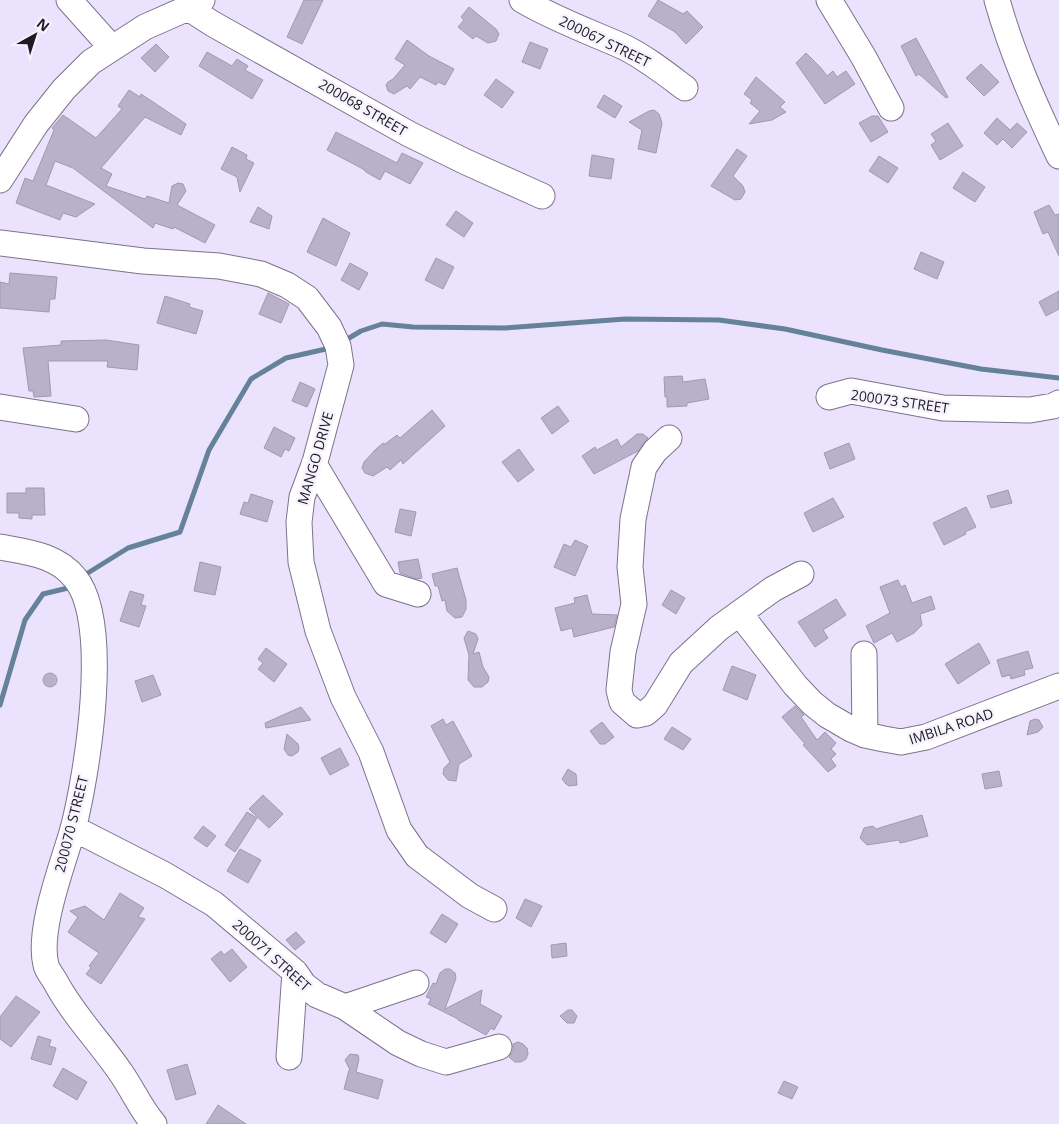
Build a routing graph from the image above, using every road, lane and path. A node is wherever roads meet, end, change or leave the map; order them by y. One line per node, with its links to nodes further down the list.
1 (69, 0): 6 (street)
2 (522, 0): 7 (street, 200067 STREET)
3 (829, 0): 8 (street)
4 (997, 0): 9 (street)
5 (195, 4): 6 (street); 11 (street, 200068 STREET)
6 (112, 48): 10 (street)
7 (685, 88)
8 (891, 108)
9 (1059, 156)
10 (0, 180)
11 (542, 196)
12 (0, 243): 18 (street, MANGO DRIVE)
13 (829, 397): 14 (street, 200073 STREET)
14 (1059, 402)
15 (0, 407): 16 (street)
16 (76, 419)
17 (669, 438): 22 (street)
18 (314, 464): 21 (street); 27 (street, MANGO DRIVE)
19 (0, 547): 26 (street, 200070 STREET)
20 (801, 574): 22 (street)
21 (418, 594)
22 (740, 614): 25 (street, IMBILA ROAD)
23 (864, 654): 25 (street)
24 (1059, 686): 25 (street, IMBILA ROAD)
25 (865, 735)
26 (73, 828): 28 (street, 200071 STREET); 33 (street, 200070 STREET)
27 (494, 909)
28 (295, 972): 30 (street, 200071 STREET); 32 (street)
29 (416, 983): 30 (street)
30 (345, 1007): 31 (street, 200071 STREET)
31 (499, 1047)
32 (289, 1057)
33 (154, 1124)

